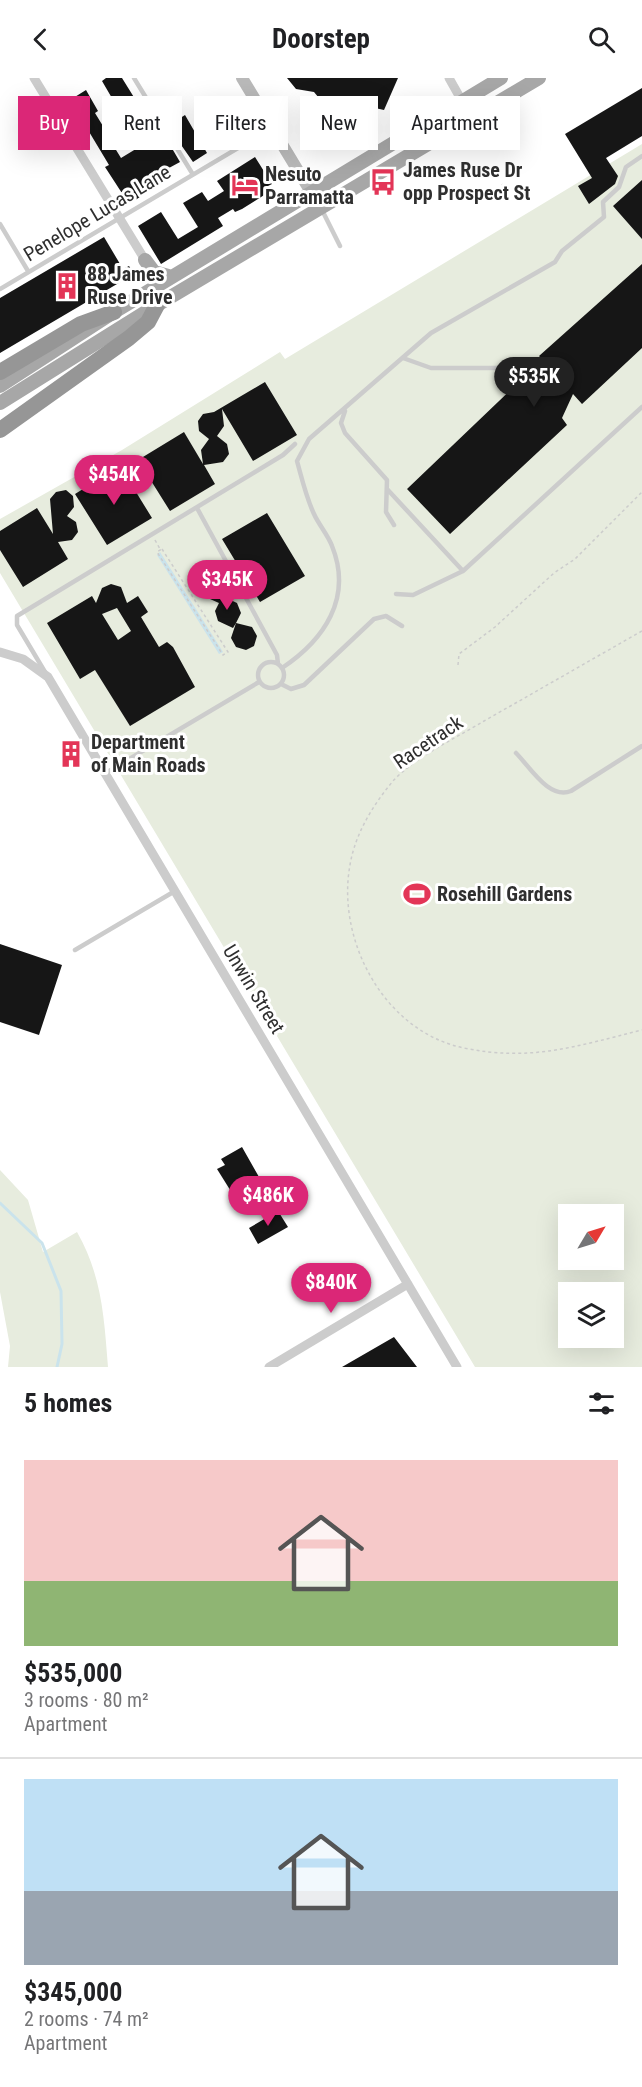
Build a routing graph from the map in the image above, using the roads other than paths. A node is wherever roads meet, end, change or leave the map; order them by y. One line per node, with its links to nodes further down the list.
1 (34, 78): 17 (street)
2 (134, 78): 14 (lane)
3 (242, 78): 7 (street)
4 (449, 78): 8 (street)
5 (501, 78): 9 (main road)
6 (539, 78): 16 (main road)
7 (253, 96)
8 (459, 96)
9 (470, 96)
10 (390, 144): 15 (main road)
11 (234, 150): 14 (lane, Penelope Lucas Lane)
12 (286, 150): 15 (street)
13 (642, 156): 26 (lane)
14 (192, 174): 17 (lane, Penelope Lucas Lane)
15 (311, 192): 16 (street); 22 (main road)
16 (321, 207): 19 (lane); 24 (main road)
17 (119, 217): 20 (street); 21 (lane, Penelope Lucas Lane)
18 (0, 224): 21 (lane)
19 (340, 246)
20 (145, 260): 22 (main road)
21 (28, 271): 23 (lane, Penelope Lucas Lane)
22 (172, 277): 25 (main road)
23 (0, 289)
24 (157, 305): 30 (main road); 33 (highway)
25 (114, 312): 28 (highway); 29 (main road)
26 (403, 358): 27 (lane); 32 (lane)
27 (526, 368)
28 (0, 372)
29 (0, 386)
30 (0, 403)
31 (642, 407): 38 (lane)
32 (346, 408): 35 (lane); 42 (lane)
33 (0, 430)
34 (295, 444): 36 (lane)
35 (387, 489): 37 (lane); 38 (lane)
36 (196, 508): 42 (lane); 43 (lane)
37 (394, 525)
38 (463, 570): 39 (lane)
39 (396, 594)
40 (402, 626): 45 (lane)
41 (0, 652): 43 (street, Unwin Street)
42 (280, 666): 44 (lane); 45 (lane)
43 (48, 677): 48 (street, Unwin Street)
44 (259, 682): 45 (lane); 48 (lane)
45 (281, 684)
46 (642, 746): 47 (lane)
47 (516, 753)
48 (104, 774): 49 (street, Unwin Street)
49 (175, 891): 50 (lane); 51 (street, Unwin Street)
50 (75, 950)
51 (408, 1284): 52 (street); 53 (street, Unwin Street)
52 (269, 1367)
53 (457, 1367)

